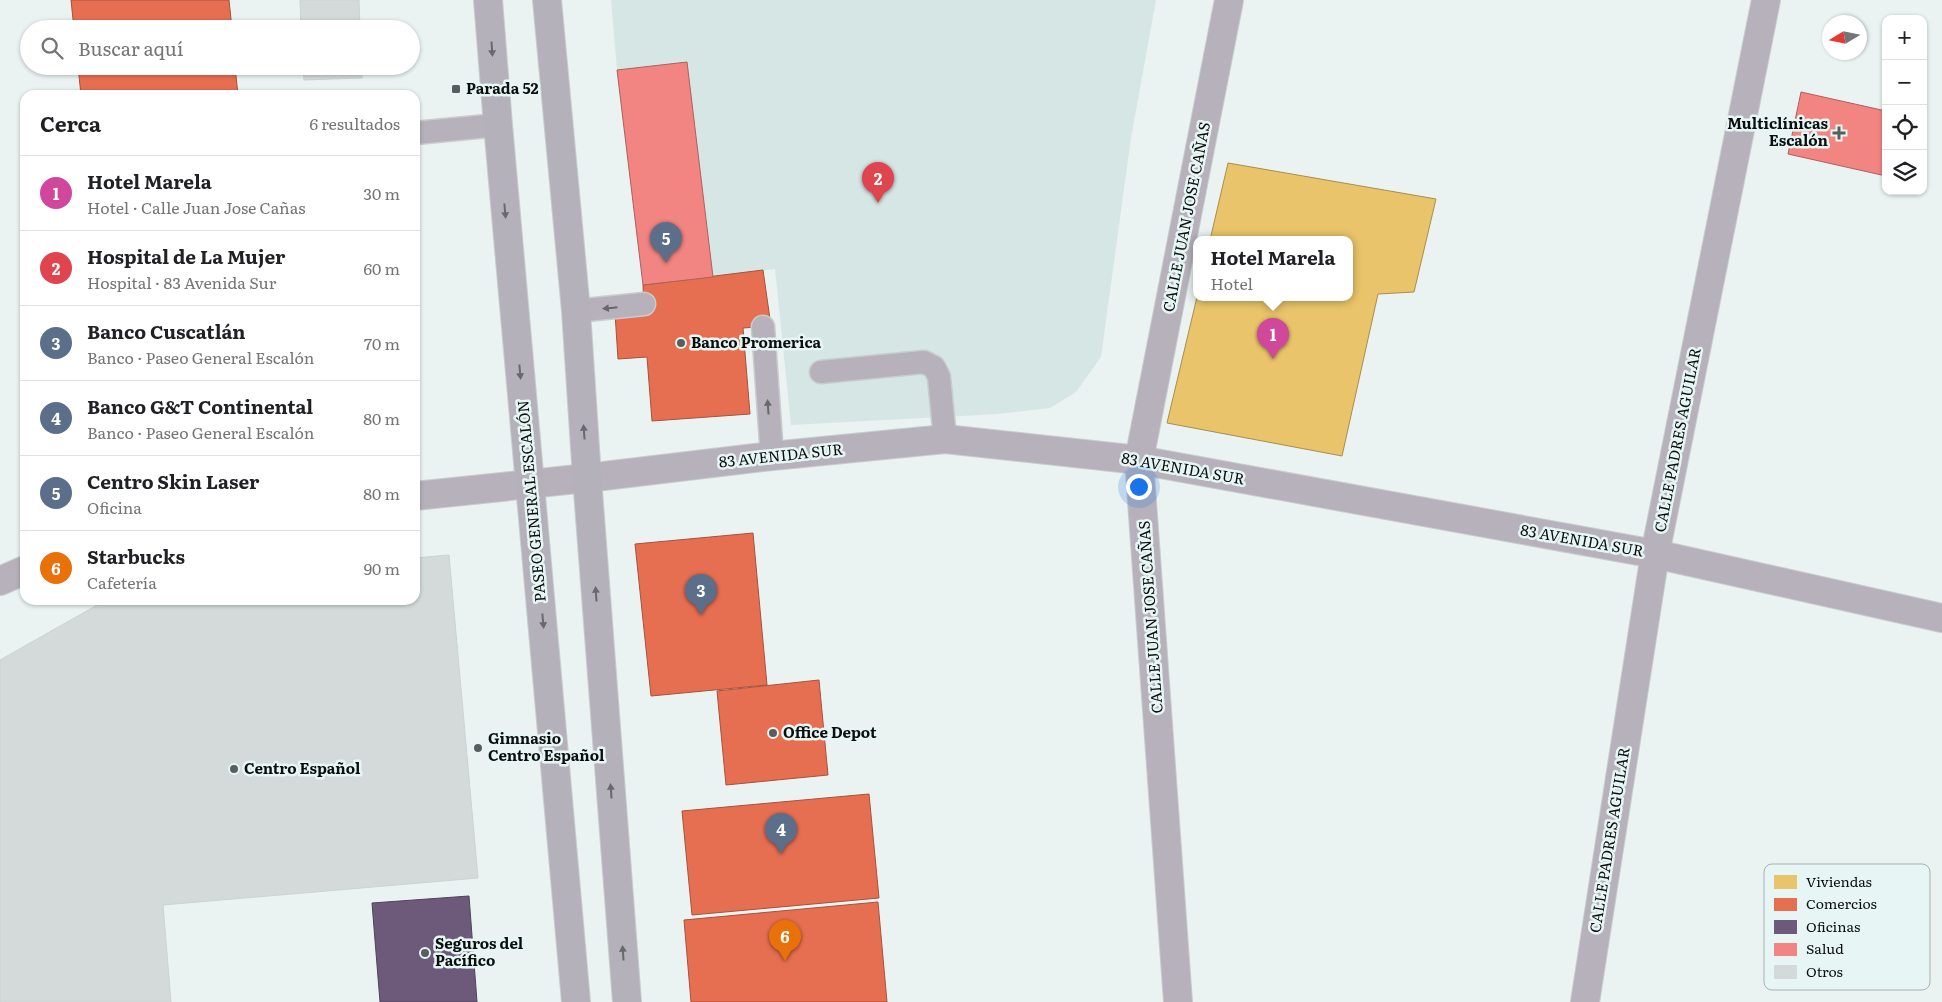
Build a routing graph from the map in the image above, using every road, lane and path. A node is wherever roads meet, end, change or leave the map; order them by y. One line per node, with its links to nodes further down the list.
1 (488, 0): 5 (main road, PASEO GENERAL ESCALÓN, one-way to 5)
2 (547, 0): 8 (main road)
3 (1229, 0): 13 (street, CALLE JUAN JOSE CAÑAS)
4 (1766, 0): 17 (street, CALLE PADRES AGUILAR)
5 (498, 124): 6 (lane); 15 (main road, PASEO GENERAL ESCALÓN, one-way to 15)
6 (420, 132)
7 (644, 304): 8 (lane, one-way to 8)
8 (576, 311): 14 (main road, one-way to 8)
9 (763, 327): 12 (lane, one-way to 9)
10 (821, 372): 11 (lane)
11 (945, 439): 12 (street, 83 AVENIDA SUR); 13 (street, 83 AVENIDA SUR)
12 (772, 456): 14 (street, 83 AVENIDA SUR)
13 (1140, 460): 17 (street, 83 AVENIDA SUR); 23 (street, CALLE JUAN JOSE CAÑAS)
14 (587, 478): 15 (street, 83 AVENIDA SUR); 22 (main road, one-way to 14)
15 (530, 483): 16 (street, 83 AVENIDA SUR); 21 (main road, PASEO GENERAL ESCALÓN, one-way to 21)
16 (420, 495)
17 (1655, 554): 20 (street, 83 AVENIDA SUR); 24 (street, CALLE PADRES AGUILAR)
18 (20, 572): 19 (street)
19 (0, 582)
20 (1942, 618)
21 (576, 1002)
22 (627, 1002)
23 (1178, 1002)
24 (1585, 1002)

